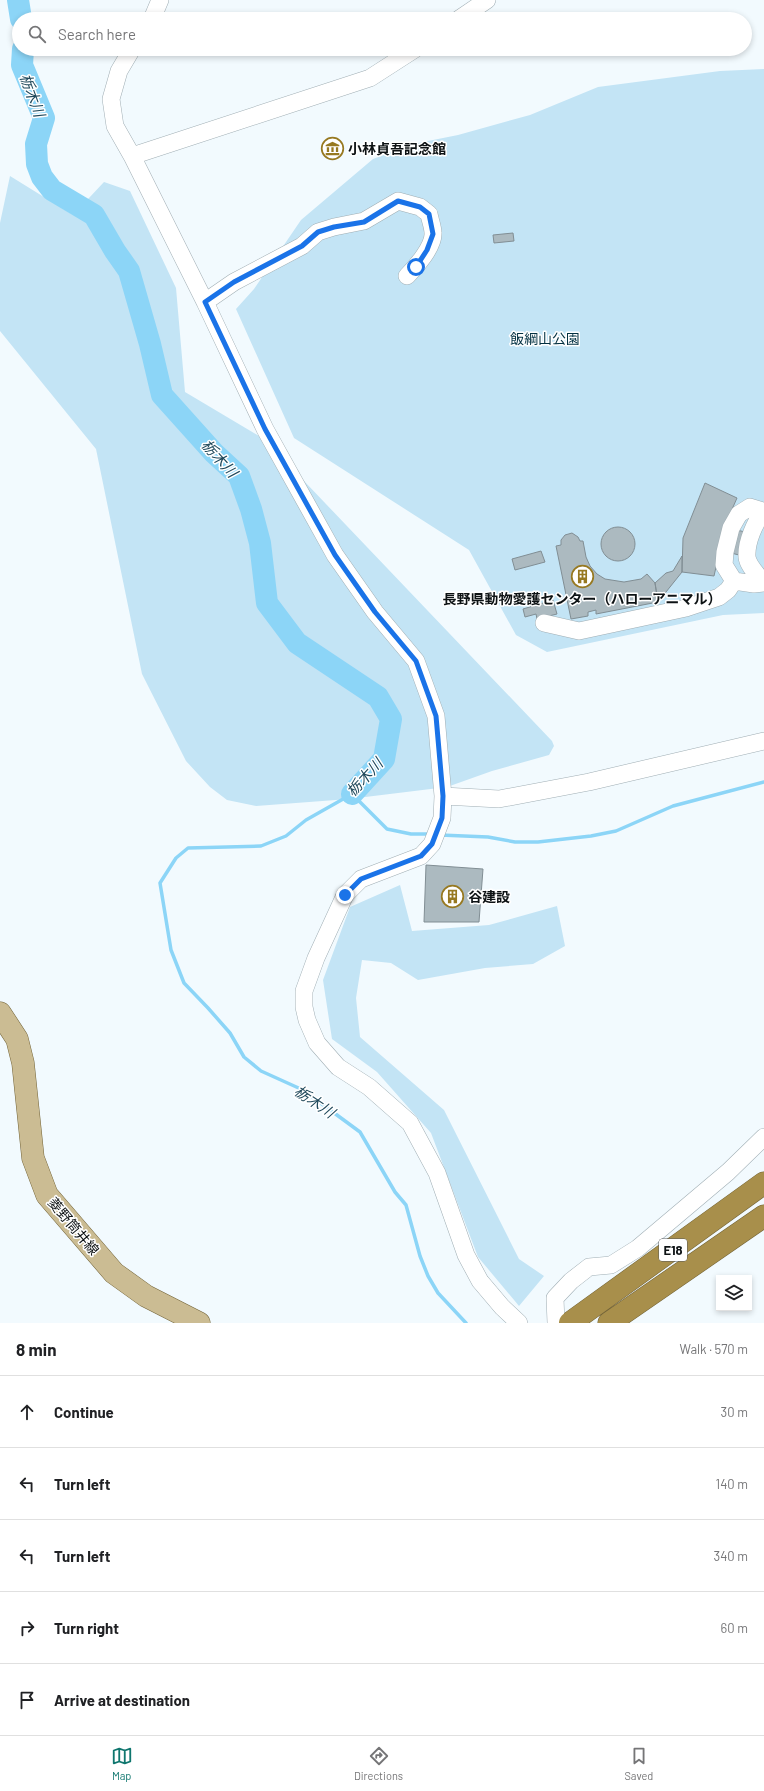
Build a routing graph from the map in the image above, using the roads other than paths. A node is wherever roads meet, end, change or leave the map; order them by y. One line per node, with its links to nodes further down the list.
1 (160, 0): 3 (street)
2 (487, 0): 4 (street)
3 (155, 12)
4 (469, 12)
5 (128, 56): 7 (street)
6 (404, 56): 7 (street)
7 (132, 156): 9 (street)
8 (407, 276): 9 (street)
9 (205, 302): 15 (street)
10 (763, 511): 11 (street); 12 (street)
11 (734, 581): 12 (street); 13 (street)
12 (764, 583)
13 (544, 623)
14 (764, 741): 15 (street)
15 (443, 796): 22 (street)
16 (0, 1013): 21 (main road, 菱野筒井線)
17 (764, 1137): 23 (street)
18 (764, 1183): 20 (highway, E18)
19 (764, 1216): 24 (highway, E18)
20 (576, 1319)
21 (199, 1323)
22 (519, 1323)
23 (556, 1323)
24 (609, 1323)

